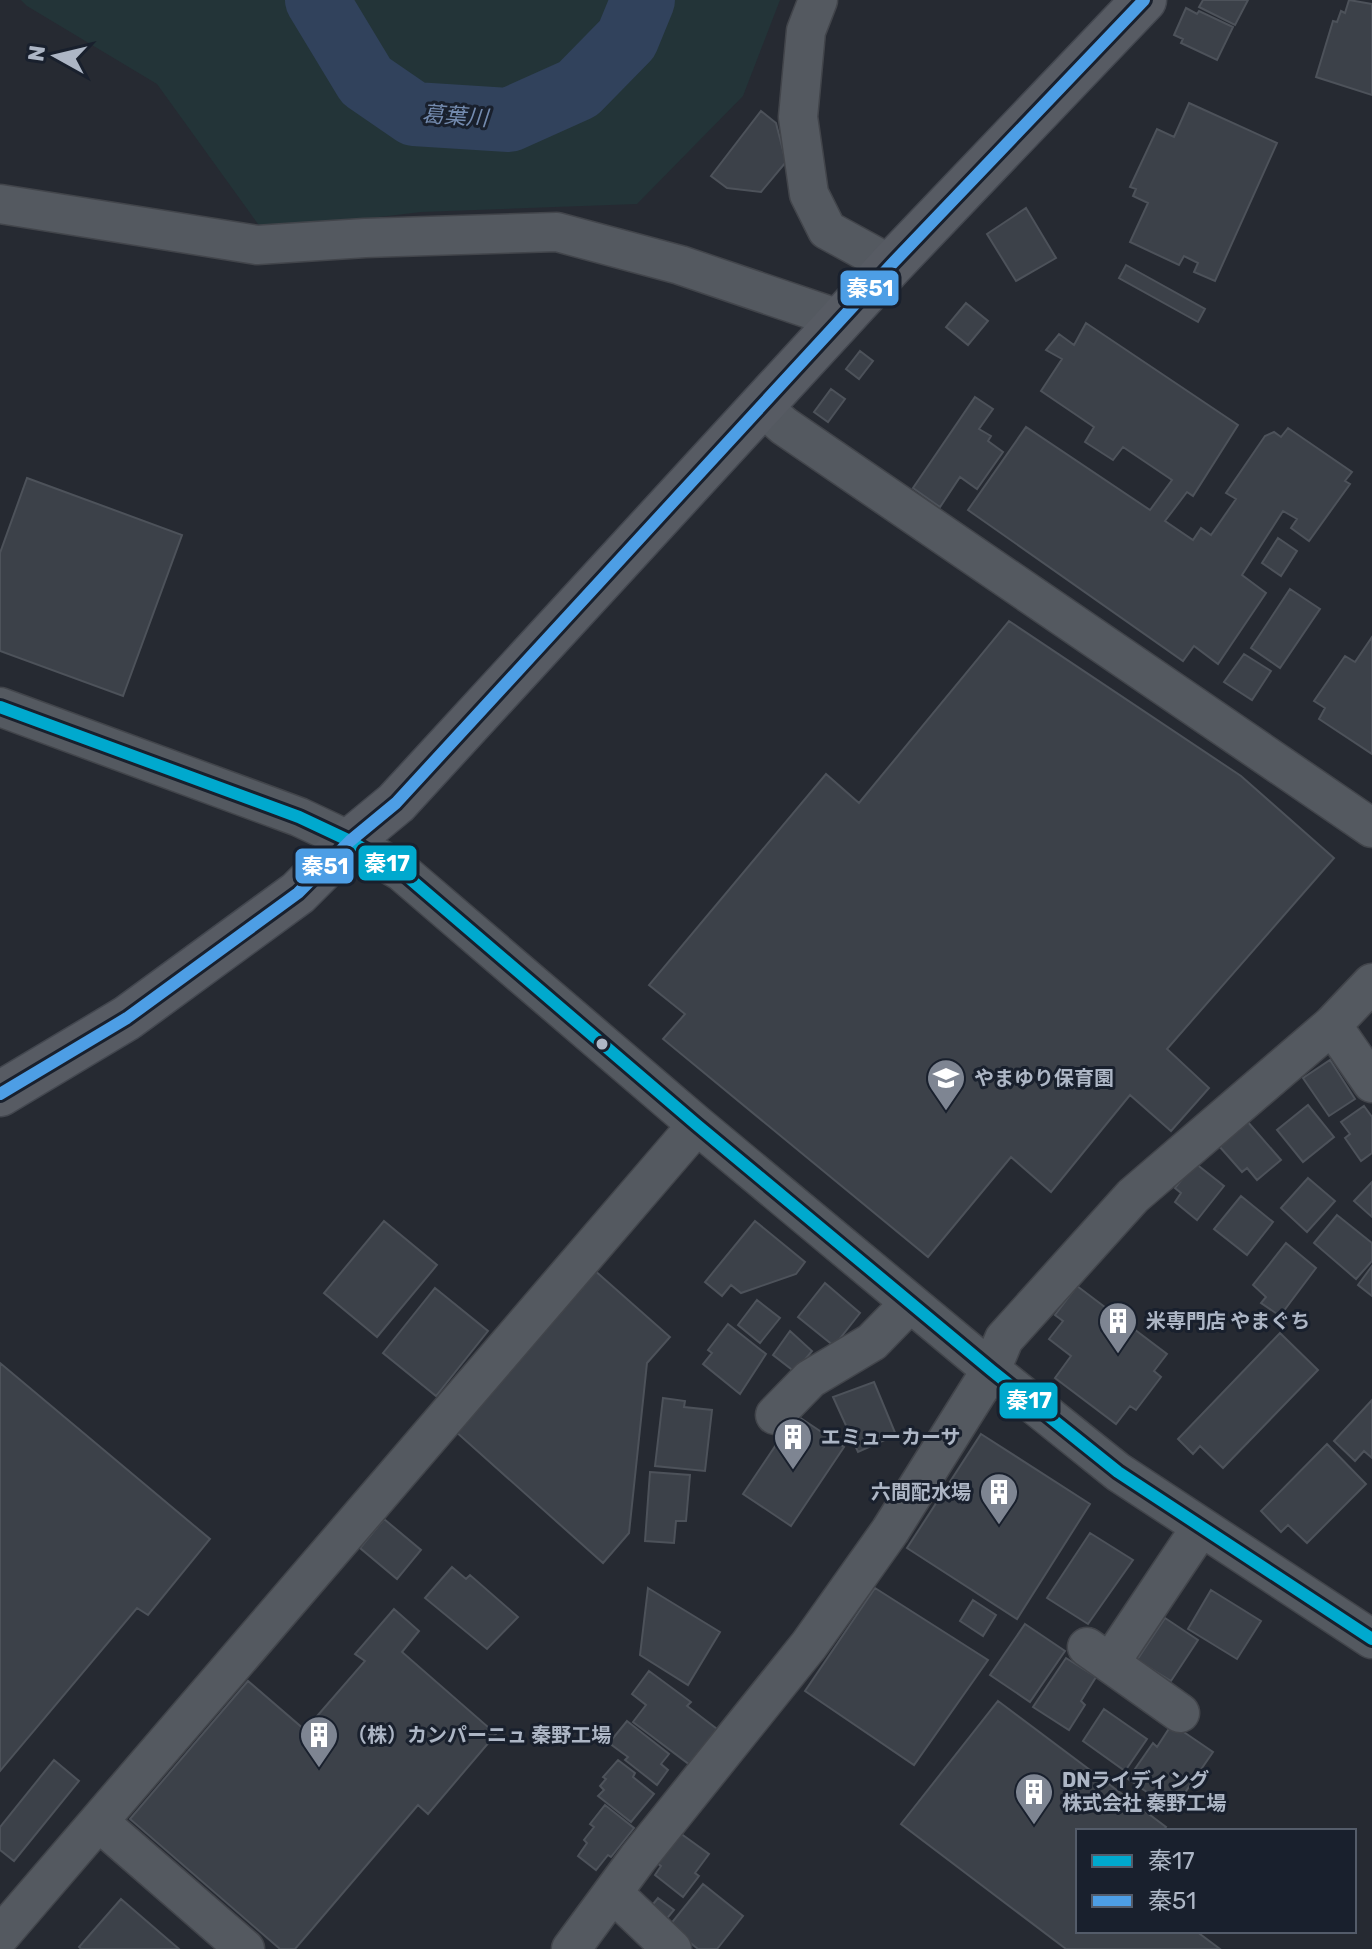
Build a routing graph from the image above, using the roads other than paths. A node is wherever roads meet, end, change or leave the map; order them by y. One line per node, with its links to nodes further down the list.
1 (818, 0): 4 (street)
2 (1144, 0): 4 (main road)
3 (0, 204): 5 (street)
4 (891, 265): 5 (main road)
5 (842, 320): 6 (main road)
6 (761, 406): 8 (street); 9 (main road)
7 (0, 707): 9 (street)
8 (1372, 828)
9 (350, 841): 13 (main road); 14 (street)
10 (1372, 983): 11 (street)
11 (1332, 1025): 12 (street); 16 (street)
12 (1372, 1083)
13 (0, 1094)
14 (697, 1125): 15 (street); 21 (street)
15 (910, 1303): 16 (street); 17 (street)
16 (991, 1370): 18 (street); 22 (street)
17 (775, 1415)
18 (1201, 1527): 19 (street); 20 (street)
19 (1372, 1639)
20 (1180, 1713)
21 (99, 1822): 23 (street); 24 (street)
22 (613, 1893): 25 (street); 26 (street)
23 (0, 1936)
24 (245, 1949)
25 (571, 1949)
26 (672, 1949)

